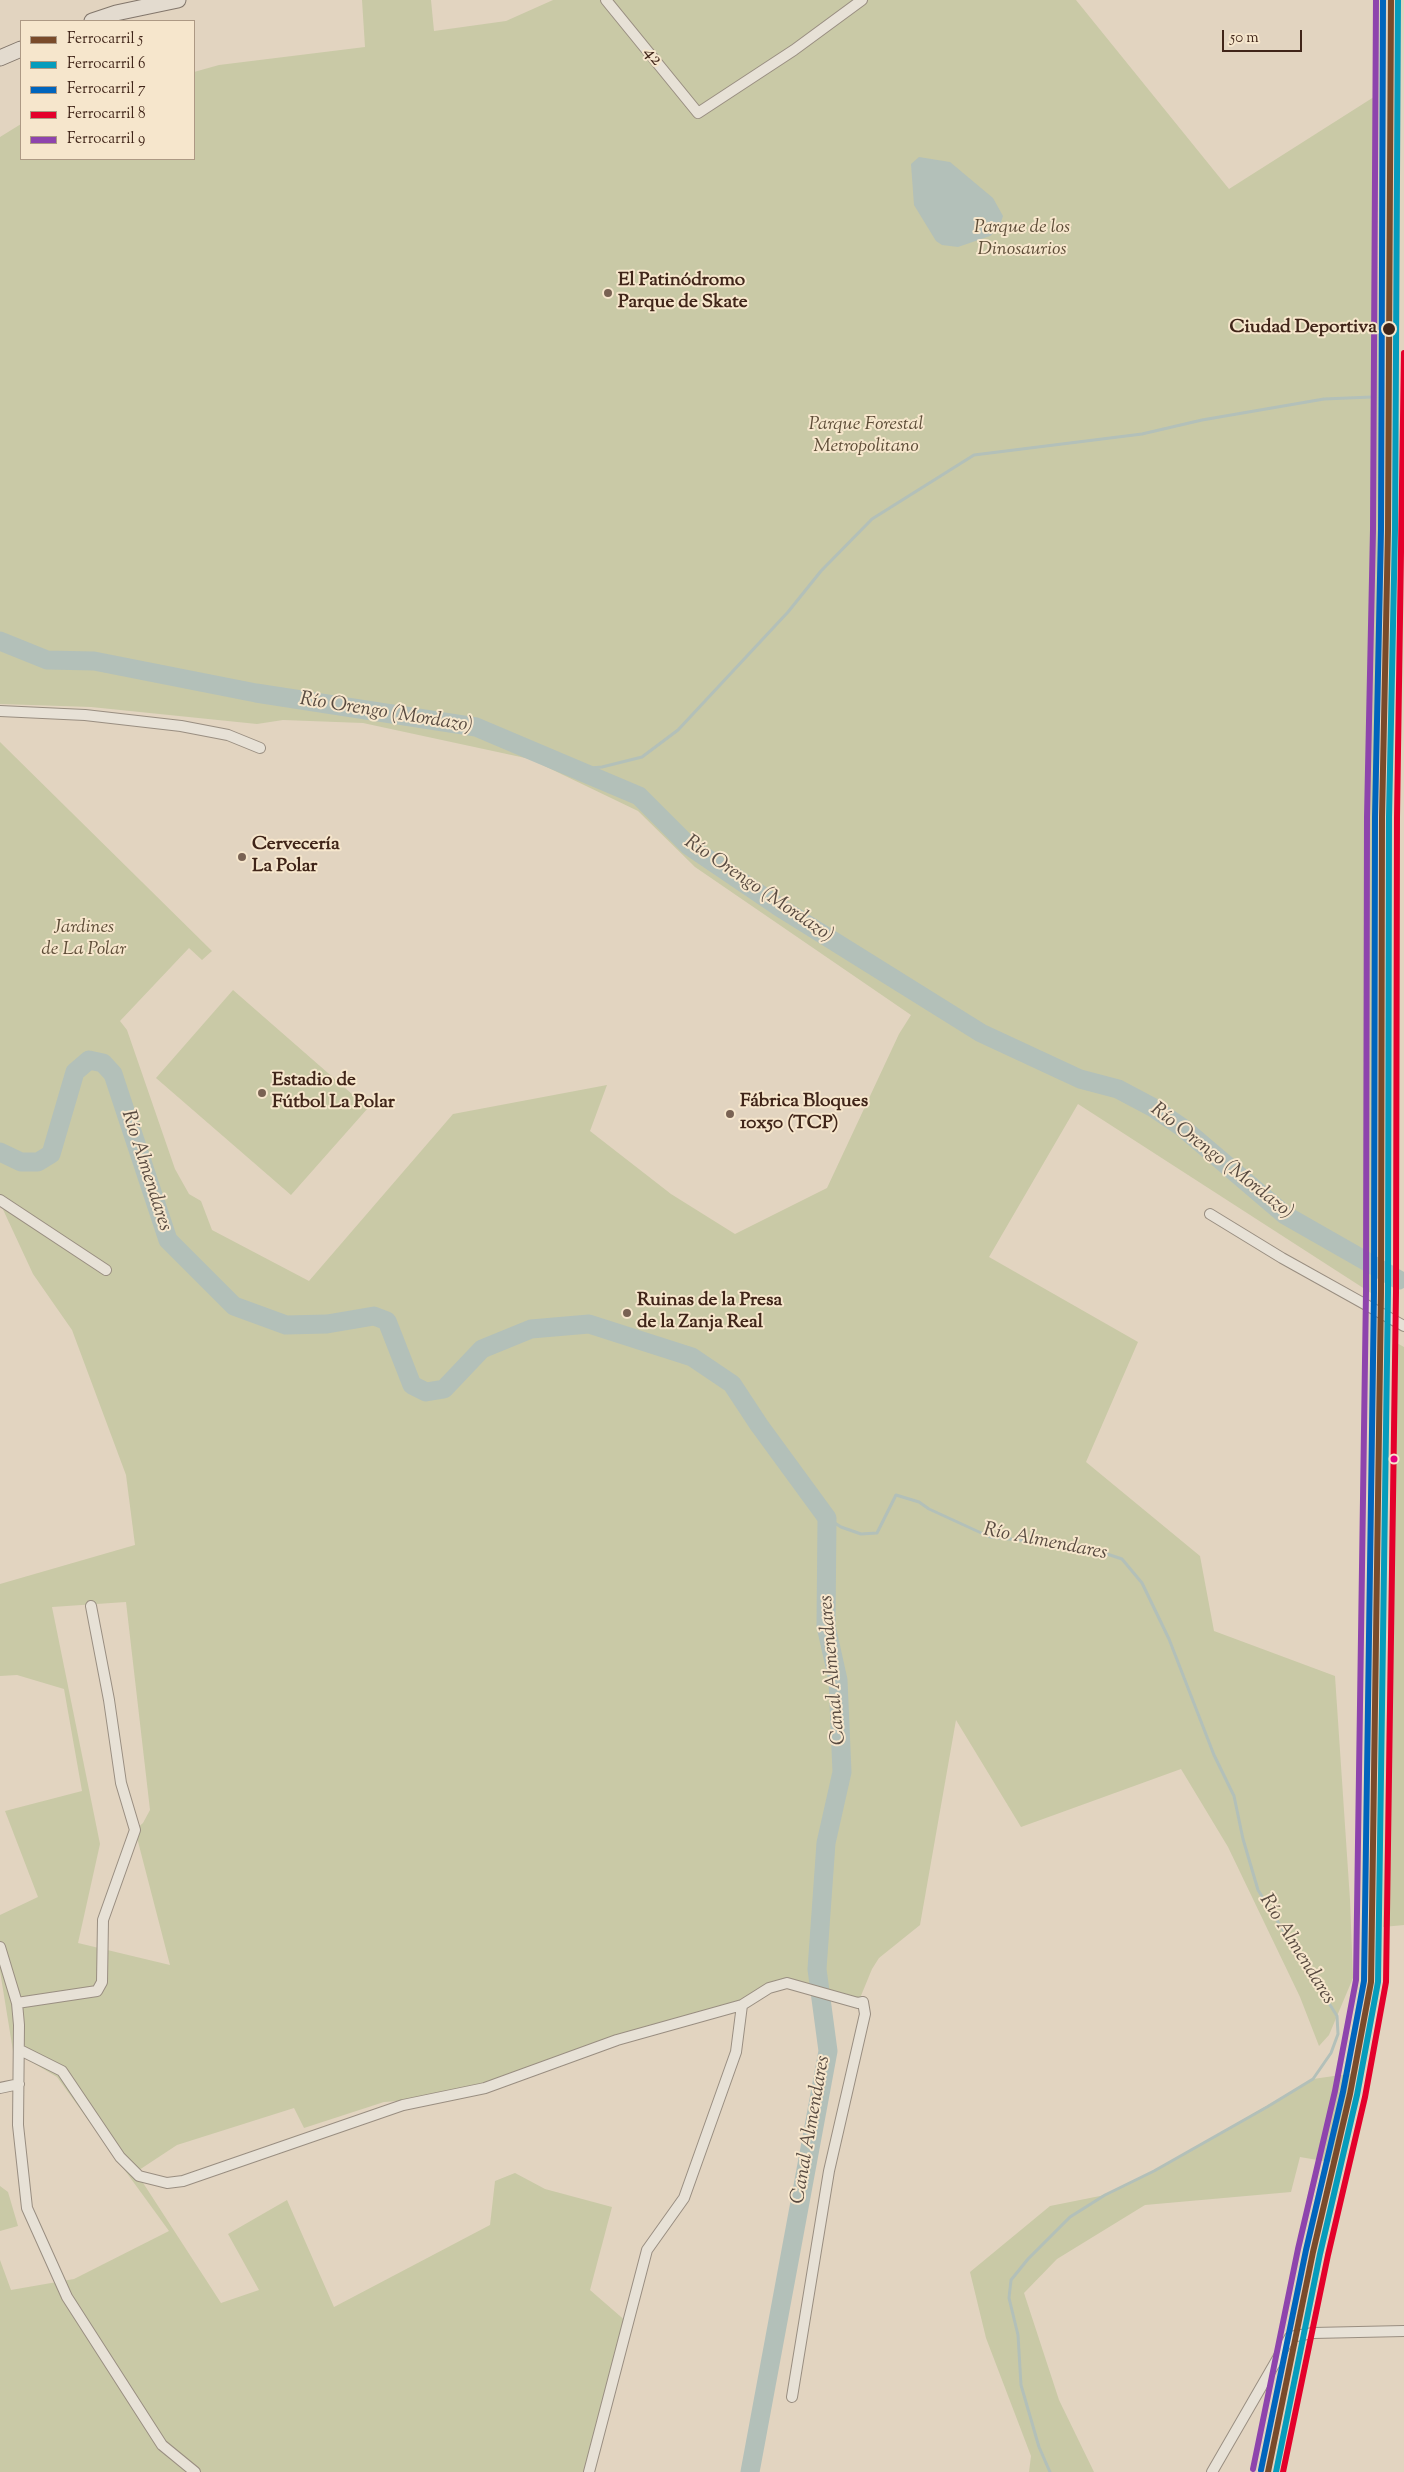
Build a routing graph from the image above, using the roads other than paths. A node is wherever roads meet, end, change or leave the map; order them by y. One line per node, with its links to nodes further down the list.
1 (178, 0): 4 (main road)
2 (606, 0): 3 (street, 42)
3 (862, 0)
4 (95, 20)
5 (20, 49): 6 (main road)
6 (0, 58)
7 (0, 711): 8 (street)
8 (260, 748)
9 (0, 1200): 11 (street)
10 (1210, 1214): 12 (street)
11 (106, 1270)
12 (1404, 1326)
13 (91, 1606): 15 (street)
14 (0, 1947): 15 (street)
15 (16, 2003): 17 (street)
16 (742, 2005): 17 (street); 21 (street); 23 (street)
17 (20, 2050): 18 (street)
18 (19, 2084): 19 (street); 22 (street)
19 (0, 2088)
20 (1404, 2331): 24 (street)
21 (792, 2397)
22 (195, 2472)
23 (589, 2472)
24 (1212, 2472)

